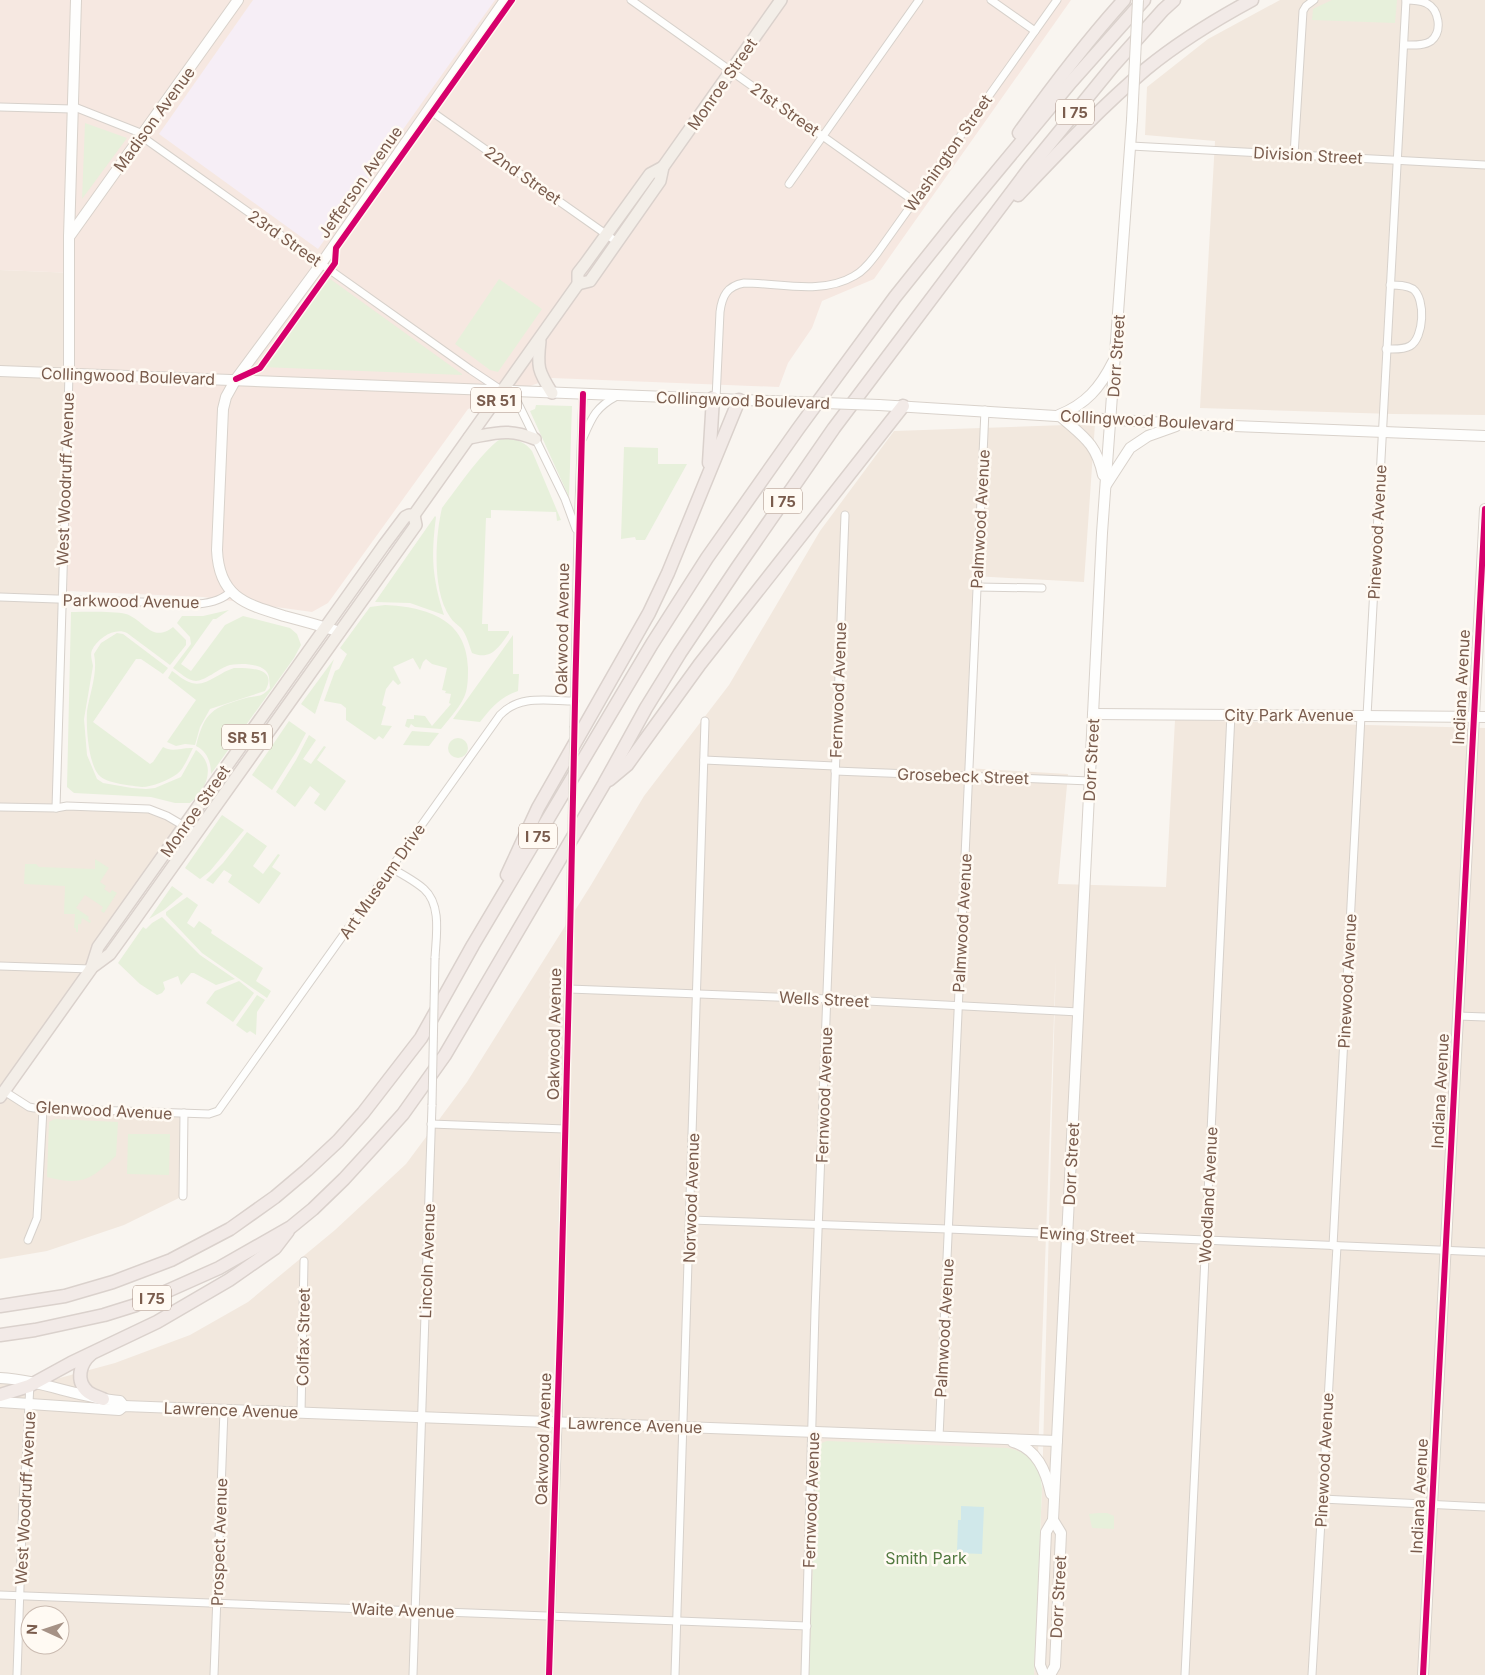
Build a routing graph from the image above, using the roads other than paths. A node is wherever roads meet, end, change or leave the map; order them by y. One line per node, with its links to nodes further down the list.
1 (76, 0): 20 (street, West Woodruff Avenue)
2 (238, 0): 22 (street, Madison Avenue)
3 (505, 0): 21 (street, Jefferson Avenue)
4 (631, 0): 18 (street, 21st Street)
5 (781, 0): 18 (main road, Monroe Street / SR 51)
6 (919, 0): 23 (street)
7 (991, 0): 16 (street)
8 (1057, 0): 16 (street, Washington Street)
9 (1124, 0): 31 (highway)
10 (1138, 0): 24 (street, Dorr Street, bridge)
11 (1144, 0): 31 (highway, I 75)
12 (1174, 0): 32 (highway, I 75)
13 (1252, 0): 32 (highway)
14 (1314, 0): 25 (street)
15 (1406, 0): 17 (street, Pinewood Avenue); 17 (street, Pinewood Avenue)
16 (1035, 31): 30 (street, Washington Street)
17 (1404, 45): 26 (street, Pinewood Avenue)
18 (731, 71): 23 (street, 21st Street); 28 (main road, Monroe Street / SR 51)
19 (0, 107): 20 (street, 23rd Street)
20 (72, 108): 22 (street, 23rd Street); 34 (street, West Woodruff Avenue)
21 (428, 109): 33 (street, 22nd Street); 36 (street, Jefferson Avenue)
22 (142, 135): 34 (street, Madison Avenue); 36 (street, 23rd Street)
23 (822, 136): 29 (street); 30 (street, 21st Street)
24 (1130, 146): 25 (street, Division Street); 41 (street, Dorr Street)
25 (1294, 154): 26 (street, Division Street)
26 (1397, 160): 27 (street, Division Street); 38 (street, Pinewood Avenue)
27 (1485, 165)
28 (663, 167): 33 (main road, Monroe Street / SR 51); 35 (main road, Monroe Street / SR 51)
29 (789, 184)
30 (914, 201): 49 (street, Washington Street)
31 (959, 216): 91 (highway, I 75)
32 (983, 231): 85 (highway, I 75)
33 (606, 234): 35 (street, 22nd Street); 37 (main road, Monroe Street / SR 51)
34 (69, 237): 43 (street, West Woodruff Avenue)
35 (618, 242): 37 (main road, Monroe Street / SR 51)
36 (321, 264): 44 (street, Jefferson Avenue); 45 (street, 23rd Street)
37 (578, 284): 39 (main road, Monroe Street / SR 51)
38 (1390, 285): 40 (street, Pinewood Avenue); 40 (street)
39 (540, 339): 45 (main road, Monroe Street / SR 51); 46 (main road)
40 (1386, 349): 56 (street, Pinewood Avenue)
41 (1116, 356): 53 (street); 54 (street, Dorr Street)
42 (0, 371): 43 (street, Collingwood Boulevard)
43 (69, 374): 44 (street, Collingwood Boulevard); 71 (street, West Woodruff Avenue)
44 (236, 379): 45 (street, Collingwood Boulevard); 69 (street, Jefferson Avenue)
45 (507, 391): 46 (street, Collingwood Boulevard); 58 (main road, Monroe Street / SR 51); 59 (street, Oakwood Avenue)
46 (552, 393): 47 (street, Collingwood Boulevard)
47 (583, 394): 48 (street, Collingwood Boulevard); 60 (street, Oakwood Avenue)
48 (619, 395): 49 (street, Collingwood Boulevard); 60 (street, Oakwood Avenue)
49 (714, 398): 50 (street, Collingwood Boulevard); 61 (highway)
50 (739, 400): 51 (street, Collingwood Boulevard, bridge); 61 (highway)
51 (903, 406): 52 (street, Collingwood Boulevard); 85 (highway)
52 (985, 410): 53 (street, Collingwood Boulevard); 67 (street, Palmwood Avenue)
53 (1059, 415): 54 (street, Collingwood Boulevard); 62 (street)
54 (1111, 418): 55 (street, Collingwood Boulevard); 62 (street, Dorr Street)
55 (1183, 424): 56 (street, Collingwood Boulevard); 62 (street)
56 (1382, 431): 57 (street, Collingwood Boulevard); 77 (street, Pinewood Avenue)
57 (1485, 436)
58 (469, 438): 59 (main road); 64 (main road, Monroe Street / SR 51)
59 (535, 439): 66 (street, Oakwood Avenue)
60 (581, 443): 66 (street, Oakwood Avenue)
61 (709, 473): 91 (highway)
62 (1106, 485): 75 (street, Dorr Street)
63 (1485, 509): 78 (street, Indiana Avenue)
64 (414, 515): 72 (main road, Monroe Street / SR 51); 73 (main road, Monroe Street / SR 51)
65 (845, 515): 82 (street, Fernwood Avenue)
66 (578, 533): 74 (street, Oakwood Avenue)
67 (977, 587): 68 (street); 83 (street, Palmwood Avenue)
68 (1042, 588)
69 (231, 591): 71 (street, Parkwood Avenue); 72 (street)
70 (0, 597): 71 (street, Parkwood Avenue)
71 (61, 600): 87 (street, West Woodruff Avenue)
72 (326, 628): 73 (street); 88 (main road, Monroe Street / SR 51)
73 (340, 632): 89 (main road, Monroe Street / SR 51)
74 (575, 701): 90 (street, Art Museum Drive); 94 (street, Oakwood Avenue, bridge)
75 (1094, 714): 76 (street, City Park Avenue); 84 (street, Dorr Street)
76 (1231, 714): 77 (street, City Park Avenue); 114 (street, Woodland Avenue)
77 (1364, 716): 78 (street, City Park Avenue); 115 (street, Pinewood Avenue)
78 (1473, 717): 79 (street, City Park Avenue); 99 (street, Indiana Avenue)
79 (1485, 717)
80 (705, 721): 81 (street, Norwood Avenue)
81 (704, 760): 82 (street, Grosebeck Street); 95 (street, Norwood Avenue)
82 (835, 769): 83 (street, Grosebeck Street); 96 (street, Fernwood Avenue)
83 (968, 776): 84 (street, Grosebeck Street); 97 (street, Palmwood Avenue)
84 (1090, 782): 98 (street, Dorr Street)
85 (604, 784): 110 (highway, I 75)
86 (0, 807): 87 (street)
87 (56, 808): 88 (street)
88 (185, 826): 89 (street); 93 (main road, Monroe Street / SR 51)
89 (196, 834): 93 (main road, Monroe Street / SR 51)
90 (391, 868): 103 (street, Art Museum Drive); 105 (street, Lincoln Avenue, bridge)
91 (473, 945): 119 (highway, I 75)
92 (0, 966): 93 (street)
93 (91, 969): 101 (main road, Monroe Street / SR 51)
94 (569, 989): 95 (street, Wells Street); 106 (street, Oakwood Avenue)
95 (697, 994): 96 (street, Wells Street); 108 (street, Norwood Avenue)
96 (828, 999): 97 (street, Wells Street); 109 (street, Fernwood Avenue)
97 (958, 1006): 98 (street, Wells Street); 111 (street, Palmwood Avenue)
98 (1079, 1012): 112 (street, Dorr Street)
99 (1458, 1016): 100 (street); 116 (street, Indiana Avenue)
100 (1485, 1016)
101 (2, 1094): 102 (street, Glenwood Avenue)
102 (43, 1108): 104 (street, Glenwood Avenue); 113 (street)
103 (218, 1111): 104 (street, Glenwood Avenue)
104 (184, 1114): 107 (street)
105 (431, 1124): 106 (street); 131 (street, Lincoln Avenue)
106 (565, 1129): 132 (street, Oakwood Avenue)
107 (183, 1196)
108 (690, 1220): 109 (street, Ewing Street); 133 (street, Norwood Avenue)
109 (819, 1224): 111 (street, Ewing Street); 134 (street, Fernwood Avenue)
110 (291, 1227): 120 (highway, I 75); 121 (highway)
111 (948, 1229): 112 (street, Ewing Street); 135 (street, Palmwood Avenue)
112 (1068, 1234): 114 (street, Ewing Street); 137 (street, Dorr Street)
113 (28, 1240)
114 (1206, 1240): 115 (street, Ewing Street); 158 (street, Woodland Avenue)
115 (1335, 1246): 116 (street, Ewing Street); 138 (street, Pinewood Avenue)
116 (1445, 1251): 117 (street, Ewing Street); 139 (street, Indiana Avenue)
117 (1485, 1252)
118 (304, 1261): 130 (street, Colfax Street)
119 (0, 1306)
120 (0, 1335)
121 (95, 1351): 123 (highway); 125 (highway)
122 (0, 1378): 123 (street, Lawrence Avenue)
123 (32, 1383): 124 (highway); 125 (street, Lawrence Avenue); 127 (street, West Woodruff Avenue)
124 (0, 1395)
125 (103, 1399): 128 (street, Lawrence Avenue)
126 (0, 1402): 127 (street, Lawrence Avenue)
127 (29, 1404): 128 (street, Lawrence Avenue); 144 (street, West Woodruff Avenue)
128 (124, 1406): 129 (street, Lawrence Avenue)
129 (224, 1410): 130 (street, Lawrence Avenue); 145 (street, Prospect Avenue)
130 (301, 1412): 131 (street, Lawrence Avenue)
131 (422, 1417): 132 (street, Lawrence Avenue); 146 (street, Lincoln Avenue)
132 (558, 1422): 133 (street, Lawrence Avenue); 147 (street, Oakwood Avenue)
133 (684, 1427): 134 (street, Lawrence Avenue); 148 (street, Norwood Avenue)
134 (812, 1432): 135 (street, Lawrence Avenue); 149 (street, Fernwood Avenue)
135 (939, 1437): 136 (street, Lawrence Avenue)
136 (1003, 1439): 137 (street, Lawrence Avenue); 140 (street)
137 (1057, 1440): 140 (street, Dorr Street)
138 (1322, 1499): 139 (street); 159 (street, Pinewood Avenue)
139 (1432, 1504): 141 (street); 160 (street, Indiana Avenue)
140 (1054, 1506): 142 (street, Dorr Street)
141 (1485, 1507)
142 (1054, 1520): 156 (street, Dorr Street); 157 (street, Dorr Street)
143 (0, 1595): 144 (street, Waite Avenue)
144 (20, 1596): 145 (street, Waite Avenue); 150 (street, West Woodruff Avenue)
145 (216, 1603): 146 (street, Waite Avenue); 151 (street, Prospect Avenue)
146 (415, 1611): 147 (street, Waite Avenue); 152 (street, Lincoln Avenue)
147 (551, 1616): 148 (street, Waite Avenue); 153 (street, Oakwood Avenue)
148 (677, 1621): 149 (street, Waite Avenue); 154 (street, Norwood Avenue)
149 (807, 1626): 155 (street, Fernwood Avenue)
150 (17, 1675)
151 (214, 1675)
152 (413, 1675)
153 (549, 1675)
154 (675, 1675)
155 (805, 1675)
156 (1044, 1675)
157 (1050, 1675)
158 (1185, 1675)
159 (1312, 1675)
160 (1423, 1675)

